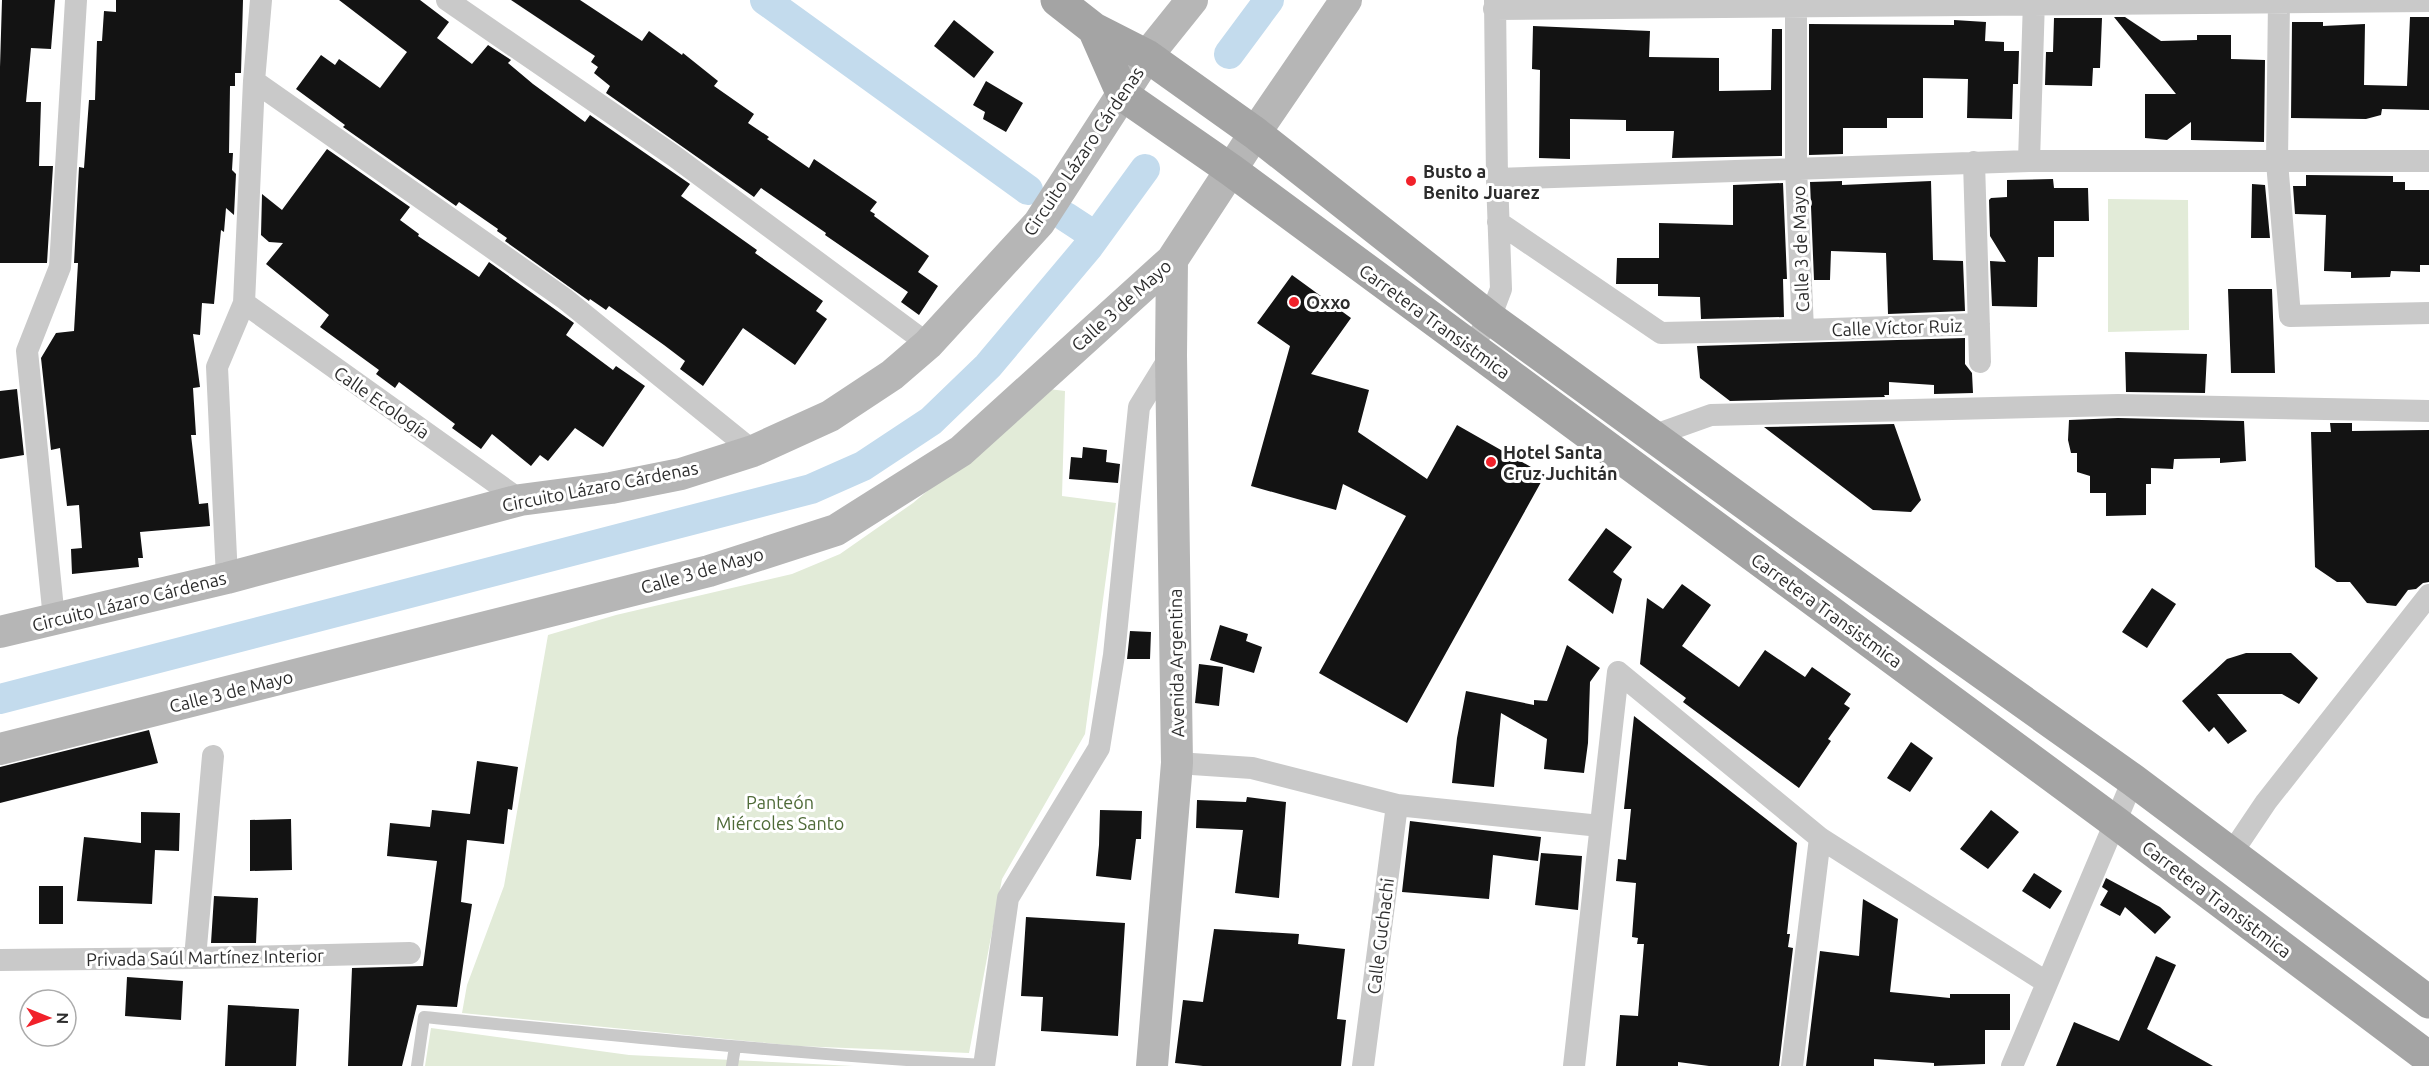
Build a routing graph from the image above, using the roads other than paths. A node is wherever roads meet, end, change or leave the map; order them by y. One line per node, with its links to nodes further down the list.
1 (76, 0): 41 (street)
2 (261, 0): 14 (street)
3 (447, 0): 31 (street)
4 (1057, 0): 12 (main road)
5 (1192, 0): 13 (street, Circuito Lázaro Cárdenas)
6 (1346, 0): 16 (street, Calle 3 de Mayo)
7 (2279, 1): 8 (street); 9 (street); 20 (street)
8 (2429, 1)
9 (2034, 2): 10 (street); 17 (street)
10 (1796, 3): 11 (street); 22 (street, Calle 3 de Mayo)
11 (1495, 5): 23 (street)
12 (1094, 29): 13 (main road, Carretera Transistmica); 15 (main road)
13 (1148, 56): 15 (street, Circuito Lázaro Cárdenas); 16 (main road, Carretera Transistmica)
14 (254, 81): 26 (street); 37 (street)
15 (1123, 95): 21 (main road, Carretera Transistmica); 31 (street, Circuito Lázaro Cárdenas)
16 (1250, 129): 21 (street, Calle 3 de Mayo); 28 (main road, Carretera Transistmica)
17 (2029, 160): 19 (street); 20 (street)
18 (2429, 161): 20 (street)
19 (1974, 162): 22 (street); 29 (street)
20 (2277, 162): 27 (street)
21 (1226, 167): 25 (street, Calle 3 de Mayo); 32 (main road, Carretera Transistmica)
22 (1796, 168): 23 (street); 30 (street, Calle 3 de Mayo)
23 (1497, 179): 24 (street)
24 (1498, 222): 28 (street); 30 (street, Calle Víctor Ruiz)
25 (1172, 260): 33 (street, Avenida Argentina); 43 (street, Calle 3 de Mayo)
26 (244, 303): 38 (street, Calle Ecología); 39 (street)
27 (2429, 313)
28 (1490, 318): 32 (street); 36 (main road, Carretera Transistmica)
29 (1979, 324): 30 (street, Calle Víctor Ruiz); 34 (street)
30 (1803, 330)
31 (928, 344): 37 (street, Circuito Lázaro Cárdenas)
32 (1471, 348): 48 (main road, Carretera Transistmica)
33 (1171, 355): 45 (street, Avenida Argentina); 60 (street)
34 (1980, 362)
35 (2429, 411): 36 (street)
36 (1652, 436): 46 (main road, Carretera Transistmica)
37 (753, 451): 38 (street, Circuito Lázaro Cárdenas)
38 (520, 500): 39 (street, Circuito Lázaro Cárdenas)
39 (227, 578): 41 (street, Circuito Lázaro Cárdenas)
40 (2429, 595): 51 (street)
41 (54, 619): 42 (street, Circuito Lázaro Cárdenas)
42 (0, 632)
43 (0, 749)
44 (213, 756): 53 (street)
45 (1178, 763): 47 (street); 63 (street, Avenida Argentina)
46 (2133, 780): 48 (street); 51 (main road, Carretera Transistmica)
47 (1397, 805): 49 (street); 64 (street, Calle Guchachi)
48 (2115, 822): 55 (street); 58 (main road, Carretera Transistmica)
49 (1600, 826): 50 (street); 65 (street)
50 (1820, 838): 55 (street); 66 (street)
51 (2231, 854): 56 (main road, Carretera Transistmica)
52 (410, 953): 53 (street, Privada Saúl Martínez Interior)
53 (195, 958): 54 (street, Privada Saúl Martínez Interior)
54 (0, 960)
55 (2046, 982): 67 (street)
56 (2429, 1002)
57 (735, 1047): 59 (lane); 61 (lane); 62 (lane)
58 (2418, 1058)
59 (868, 1062): 60 (lane)
60 (984, 1065)
61 (417, 1066)
62 (732, 1066)
63 (1152, 1066)
64 (1363, 1066)
65 (1574, 1066)
66 (1792, 1066)
67 (2012, 1066)

